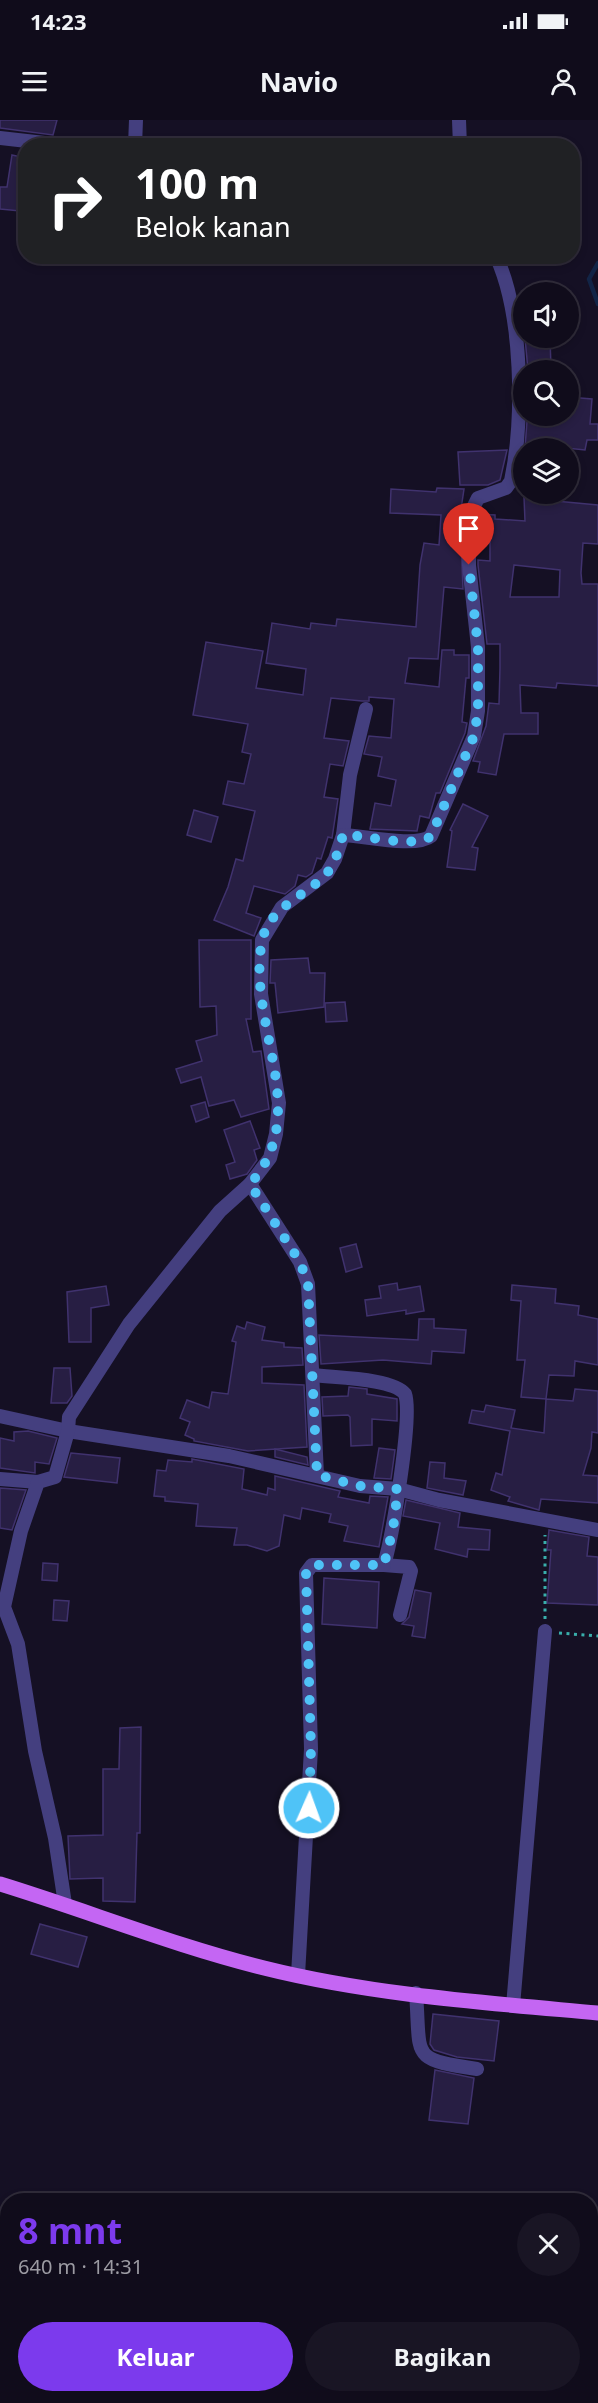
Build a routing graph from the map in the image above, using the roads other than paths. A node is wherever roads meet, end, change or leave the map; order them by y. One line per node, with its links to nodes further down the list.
1 (136, 120): 4 (street)
2 (459, 120): 5 (street)
3 (0, 138): 6 (street)
4 (135, 138)
5 (460, 138)
6 (18, 140)
7 (498, 264): 9 (street)
8 (366, 709): 9 (street)
9 (343, 835): 10 (street)
10 (250, 1184): 11 (street); 13 (street)
11 (313, 1375): 14 (street); 17 (street)
12 (0, 1416): 13 (street)
13 (68, 1431): 14 (street); 16 (street)
14 (317, 1475): 17 (street)
15 (0, 1479): 16 (street)
16 (38, 1482): 23 (street)
17 (398, 1489): 18 (street); 19 (street)
18 (598, 1530)
19 (384, 1565): 20 (street); 24 (street)
20 (400, 1615)
21 (544, 1631): 26 (street)
22 (0, 1884): 23 (main road)
23 (65, 1904): 24 (main road)
24 (298, 1976): 25 (main road)
25 (416, 1993): 26 (main road); 28 (street)
26 (513, 2006): 27 (main road)
27 (598, 2013)
28 (477, 2069)

